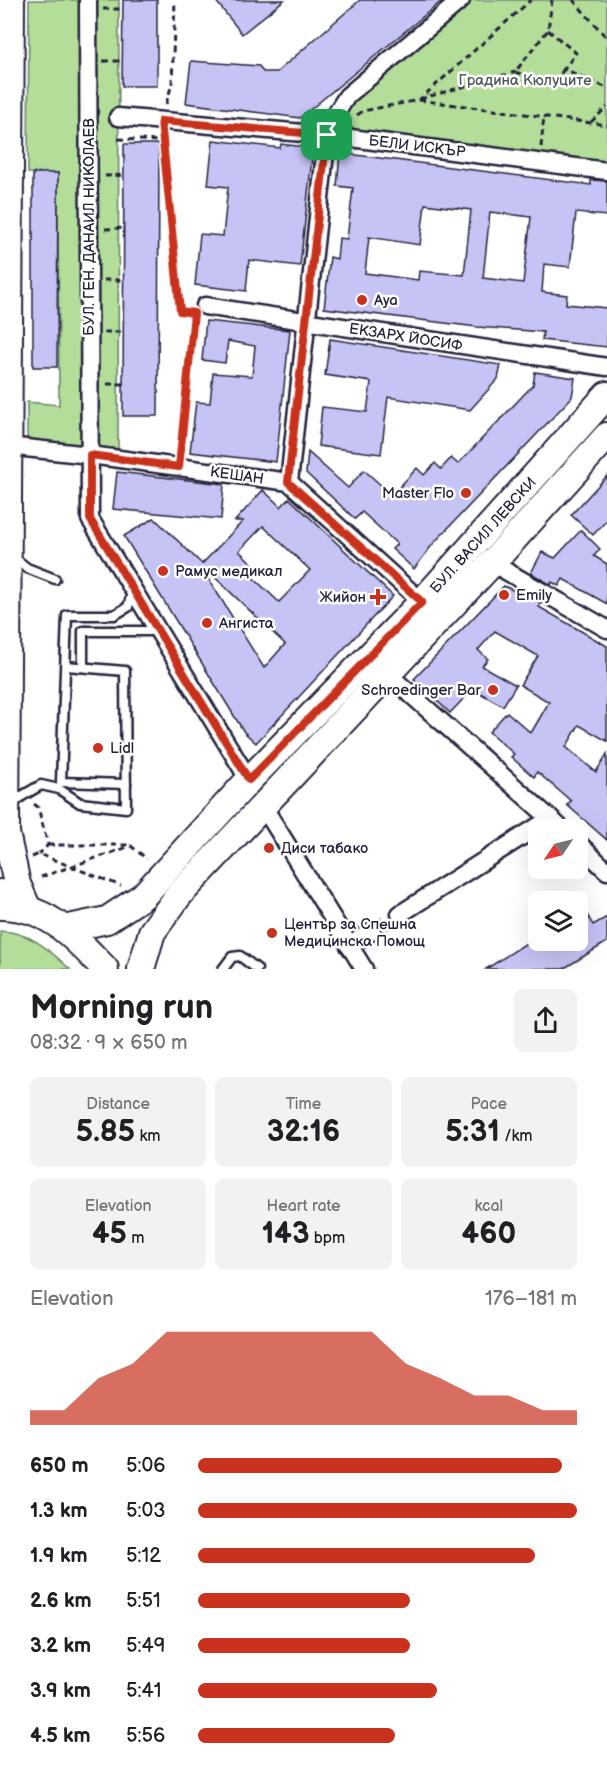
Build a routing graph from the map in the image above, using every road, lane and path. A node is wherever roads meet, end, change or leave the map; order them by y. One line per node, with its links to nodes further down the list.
1 (11, 0): 31 (main road)
2 (88, 0): 32 (street, БУЛ. ГЕН. ДАНАИЛ НИКОЛАЕВ)
3 (175, 0): 18 (path)
4 (461, 0): 21 (street)
5 (531, 0): 13 (path)
6 (552, 0): 8 (path)
7 (573, 0): 9 (path)
8 (548, 30): 10 (path); 11 (path)
9 (607, 38)
10 (564, 69): 11 (path); 12 (path)
11 (515, 72): 13 (path)
12 (607, 88)
13 (419, 99): 15 (path); 17 (path)
14 (607, 107): 19 (path)
15 (544, 116): 19 (path); 24 (path)
16 (118, 117): 18 (street, БЕЛИ ИСКЪР)
17 (354, 117)
18 (161, 121): 21 (street, БЕЛИ ИСКЪР); 23 (path)
19 (591, 123): 20 (path)
20 (607, 125)
21 (327, 135): 24 (street, БЕЛИ ИСКЪР); 27 (street)
22 (118, 140): 23 (path)
23 (163, 141): 33 (path)
24 (540, 162): 25 (street, БЕЛИ ИСКЪР)
25 (607, 171)
26 (206, 306): 27 (street, ЕКЗАРХ ЙОСИФ)
27 (306, 322): 28 (street, ЕКЗАРХ ЙОСИФ); 34 (street)
28 (607, 368)
29 (607, 395): 39 (main road, БУЛ. ВАСИЛ ЛЕВСКИ)
30 (607, 436): 36 (main road, БУЛ. ВАСИЛ ЛЕВСКИ)
31 (7, 446): 32 (street, КЕШАН); 35 (main road)
32 (90, 455): 33 (street, КЕШАН); 38 (street)
33 (179, 467): 34 (street, КЕШАН)
34 (288, 482): 39 (street)
35 (7, 553): 37 (lane); 49 (main road)
36 (492, 563): 40 (street); 44 (main road, БУЛ. ВАСИЛ ЛЕВСКИ)
37 (55, 579)
38 (133, 590): 41 (street); 42 (lane)
39 (422, 602): 45 (main road, БУЛ. ВАСИЛ ЛЕВСКИ)
40 (607, 629)
41 (159, 631): 43 (lane); 45 (street)
42 (66, 666): 43 (lane); 46 (lane)
43 (83, 667): 46 (lane)
44 (388, 674): 48 (main road, БУЛ. ВАСИЛ ЛЕВСКИ); 50 (street)
45 (249, 780): 66 (main road, БУЛ. ВАСИЛ ЛЕВСКИ)
46 (126, 784): 49 (lane)
47 (30, 801): 52 (path)
48 (263, 806): 68 (street); 70 (main road, БУЛ. ВАСИЛ ЛЕВСКИ)
49 (7, 811): 64 (main road)
50 (551, 819)
51 (528, 841): 65 (street)
52 (48, 845): 53 (path); 55 (path)
53 (131, 846): 57 (path); 58 (path)
54 (588, 852): 59 (street)
55 (39, 854): 56 (path); 58 (path)
56 (29, 858)
57 (148, 860)
58 (71, 866): 60 (path); 61 (path)
59 (607, 870)
60 (41, 877)
61 (122, 887)
62 (0, 890): 64 (street)
63 (0, 906): 64 (main road)
64 (27, 907): 66 (main road)
65 (400, 914)
66 (64, 929): 69 (main road)
67 (372, 931): 68 (street)
68 (349, 946): 73 (street)
69 (105, 969)
70 (141, 969)
71 (223, 969): 72 (lane)
72 (256, 969)
73 (364, 969)

